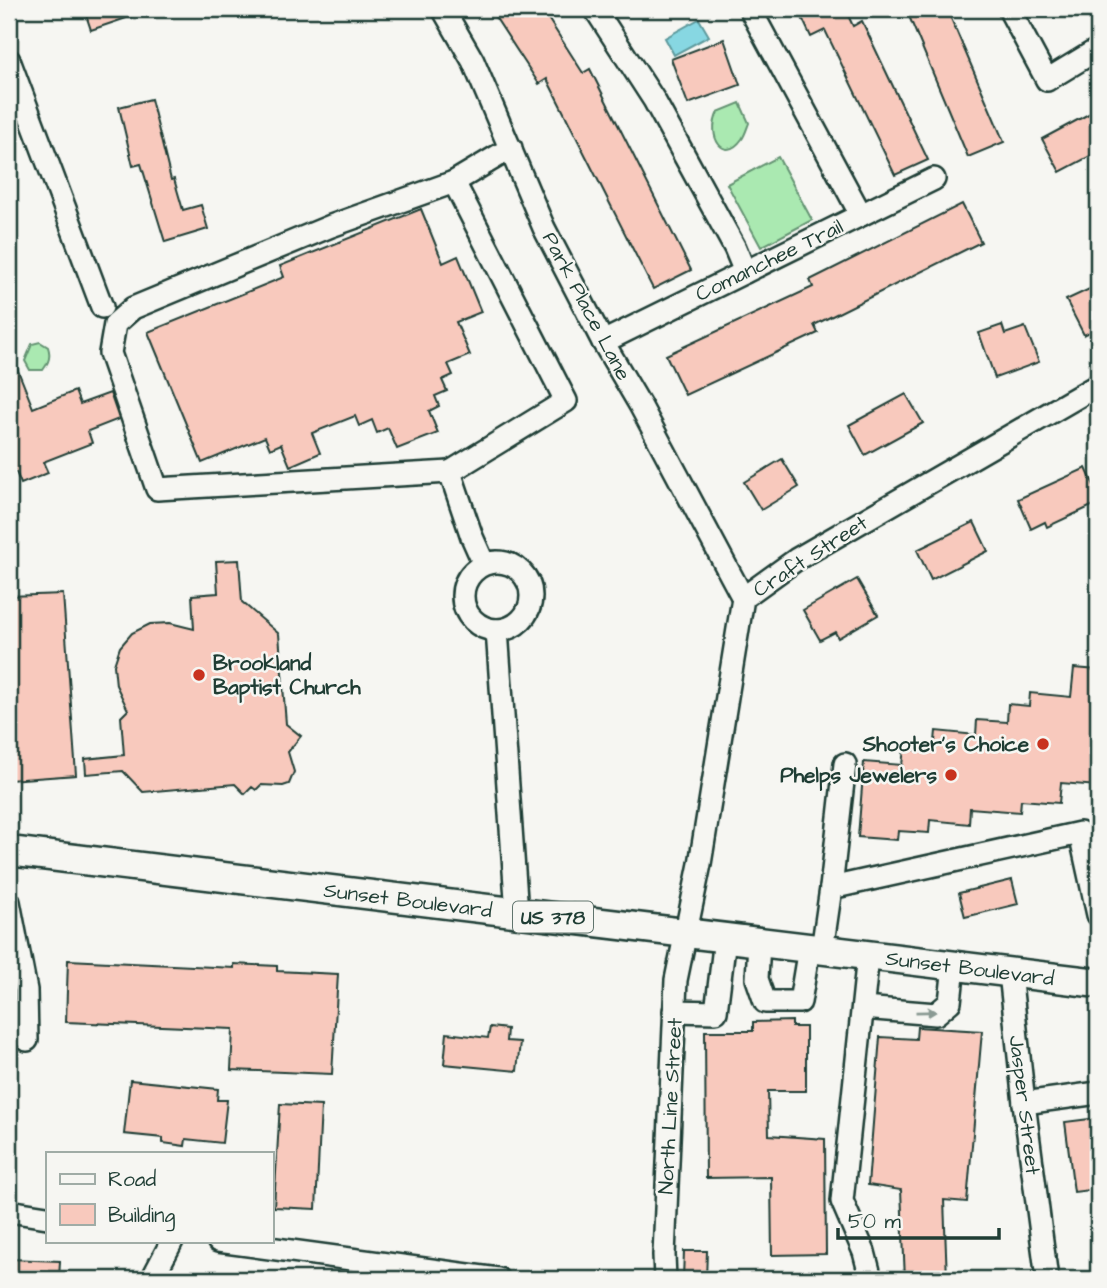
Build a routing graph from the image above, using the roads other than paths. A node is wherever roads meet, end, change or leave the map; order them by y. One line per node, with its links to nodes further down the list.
1 (443, 9): 8 (street, Park Place Lane)
2 (595, 9): 12 (street)
3 (750, 9): 11 (street)
4 (1009, 9): 5 (street)
5 (1098, 49)
6 (9, 60): 7 (street)
7 (17, 102): 13 (street)
8 (511, 148): 10 (street); 14 (street, Park Place Lane)
9 (934, 179): 11 (street, Comanchee Trail)
10 (454, 182): 16 (street); 16 (street)
11 (861, 215): 12 (street, Comanchee Trail)
12 (745, 272): 14 (street, Comanchee Trail)
13 (102, 307)
14 (603, 342): 18 (street, Park Place Lane)
15 (1098, 385): 18 (street, Craft Street)
16 (450, 471): 17 (street)
17 (484, 564): 19 (street); 19 (street)
18 (743, 598): 27 (street, Craft Street)
19 (497, 630): 25 (street)
20 (845, 764): 23 (street)
21 (1089, 831): 23 (street); 26 (street)
22 (9, 851): 25 (main road, Sunset Boulevard / US 378)
23 (831, 888): 30 (street)
24 (9, 902): 37 (street)
25 (517, 913): 27 (main road, Sunset Boulevard / US 378)
26 (1098, 915)
27 (686, 934): 28 (main road, Sunset Boulevard / US 378); 36 (street, North Line Street)
28 (725, 938): 29 (main road, Sunset Boulevard / US 378); 36 (street)
29 (759, 942): 30 (main road, Sunset Boulevard / US 378); 30 (street)
30 (815, 949): 31 (main road, Sunset Boulevard / US 378)
31 (868, 956): 32 (main road, Sunset Boulevard / US 378); 35 (street)
32 (954, 966): 33 (main road, Sunset Boulevard / US 378); 35 (street, one-way to 32)
33 (1010, 973): 34 (main road, Sunset Boulevard / US 378); 39 (street, Jasper Street)
34 (1098, 983)
35 (863, 1008): 47 (street)
36 (674, 1011): 46 (street, North Line Street)
37 (27, 1040)
38 (1098, 1093): 39 (street)
39 (1024, 1103): 48 (street, Jasper Street)
40 (9, 1212): 41 (street)
41 (46, 1217)
42 (171, 1242): 44 (street)
43 (225, 1242): 45 (street)
44 (152, 1279)
45 (498, 1279)
46 (665, 1279)
47 (871, 1279)
48 (1047, 1279)

